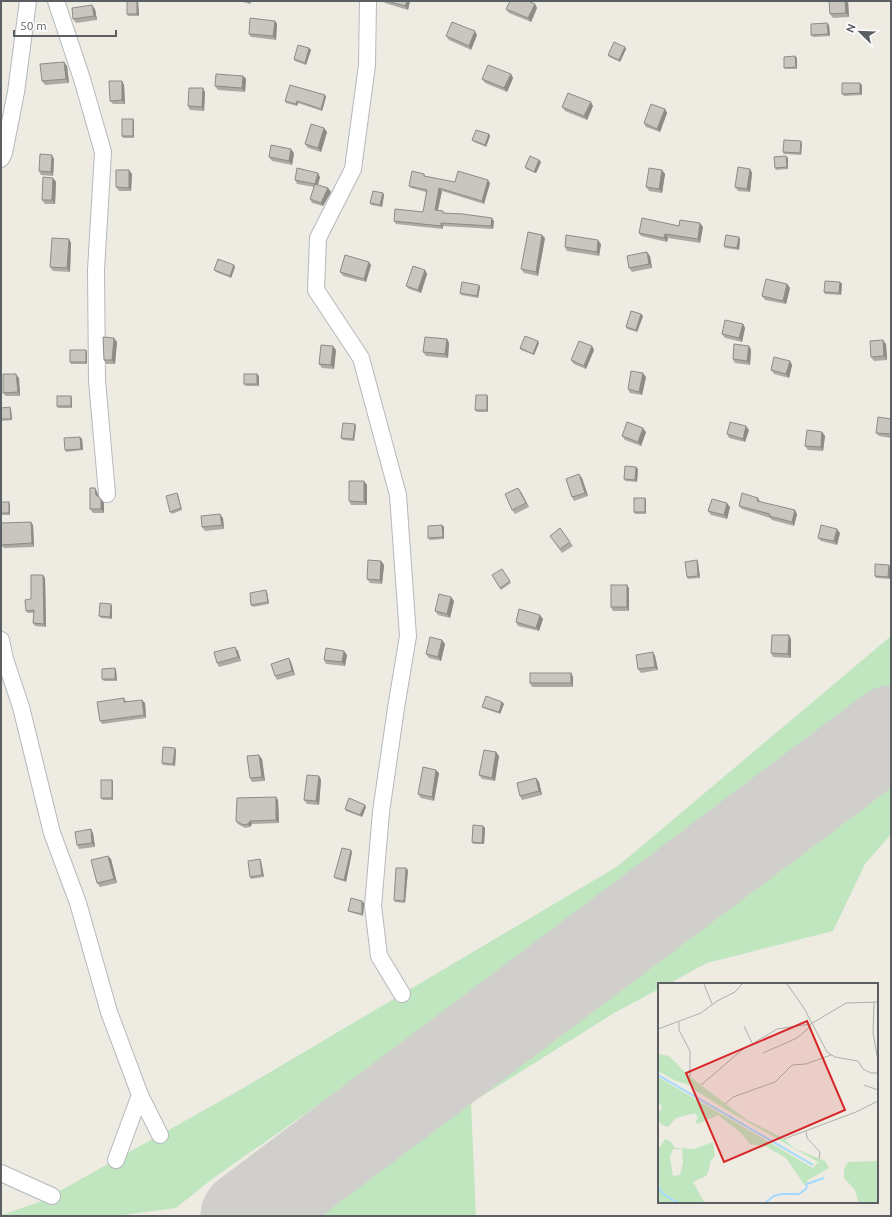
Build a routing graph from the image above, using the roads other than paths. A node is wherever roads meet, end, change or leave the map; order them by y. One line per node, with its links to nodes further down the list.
1 (28, 1): 4 (street)
2 (56, 1): 5 (street)
3 (368, 1): 7 (street)
4 (1, 159)
5 (107, 494)
6 (1, 640): 8 (street)
7 (402, 994)
8 (140, 1094): 9 (street); 10 (street)
9 (160, 1135)
10 (116, 1160)
11 (1, 1173): 12 (street)
12 (52, 1196)

